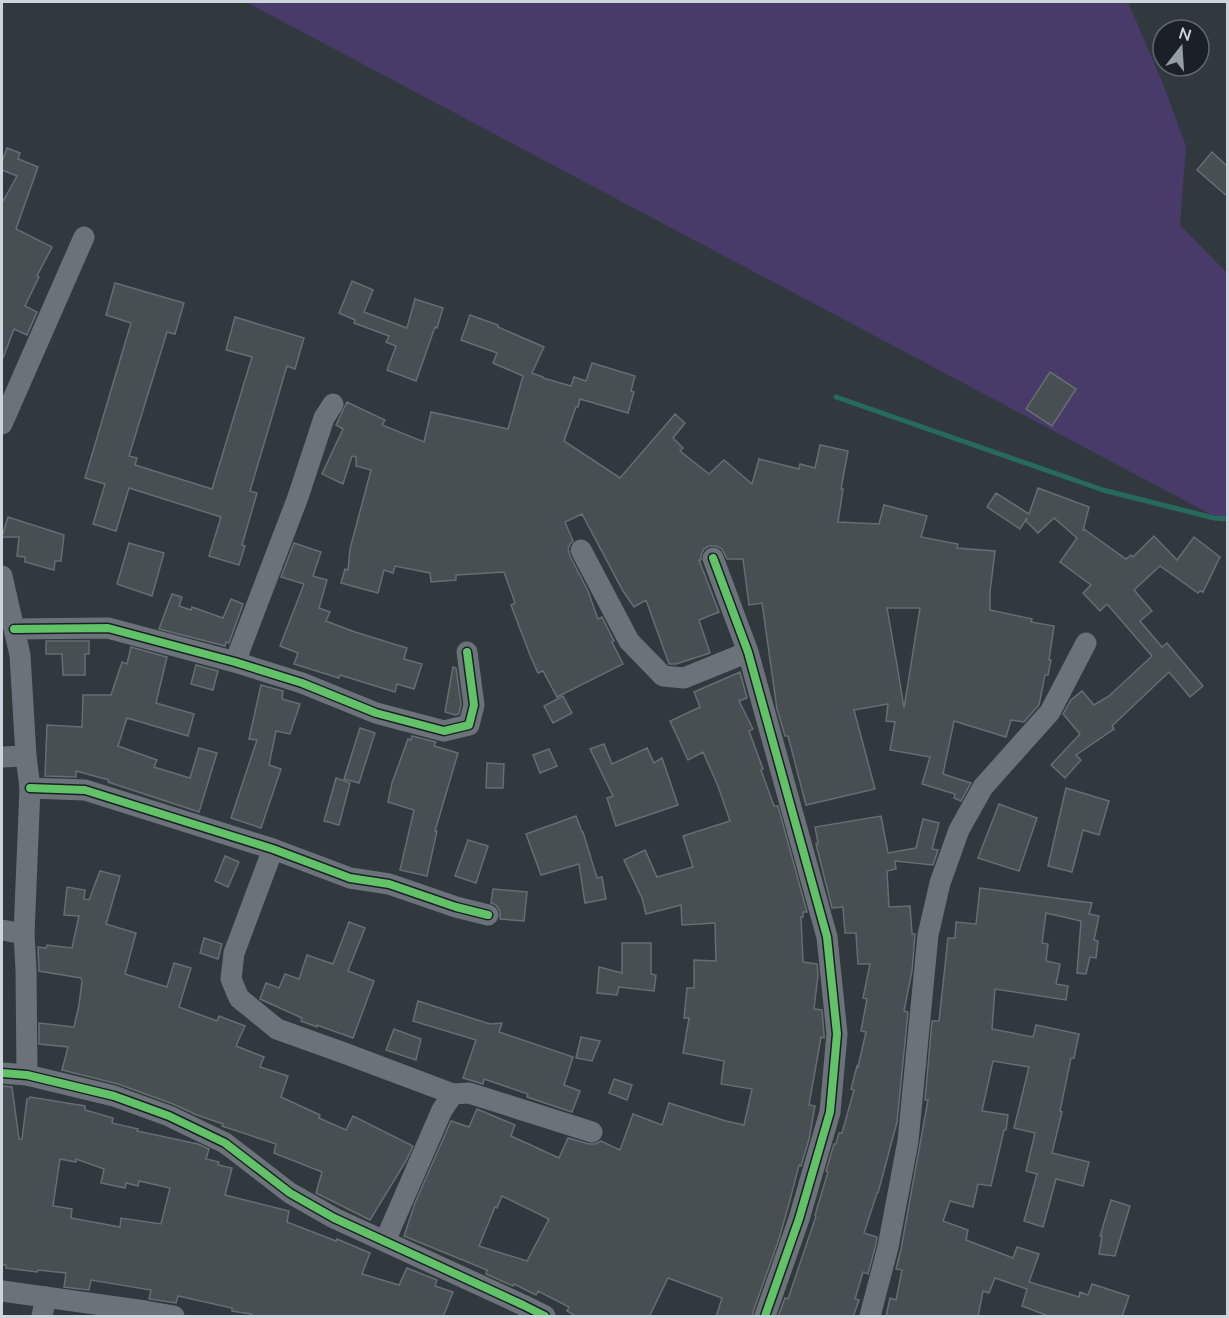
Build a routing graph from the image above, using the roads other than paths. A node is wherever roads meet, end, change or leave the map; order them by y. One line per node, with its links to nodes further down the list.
1 (84, 237): 3 (street)
2 (333, 404): 11 (street)
3 (2, 424)
4 (581, 550): 10 (street)
5 (713, 558): 10 (street)
6 (2, 576): 7 (street)
7 (14, 629): 11 (street); 12 (street)
8 (1086, 643): 29 (street)
9 (467, 652): 11 (street)
10 (748, 652): 28 (street)
11 (235, 662)
12 (26, 756): 13 (street); 14 (street)
13 (2, 757)
14 (30, 788): 15 (street); 18 (street)
15 (273, 849): 16 (street); 21 (street)
16 (488, 915)
17 (2, 930): 18 (street)
18 (24, 934): 20 (street)
19 (2, 1073): 20 (street)
20 (27, 1076): 23 (street)
21 (453, 1095): 22 (street); 23 (street)
22 (592, 1132)
23 (385, 1241): 27 (street)
24 (2, 1291): 25 (street)
25 (44, 1307): 26 (street)
26 (174, 1317)
27 (544, 1317)
28 (765, 1317)
29 (870, 1317)

